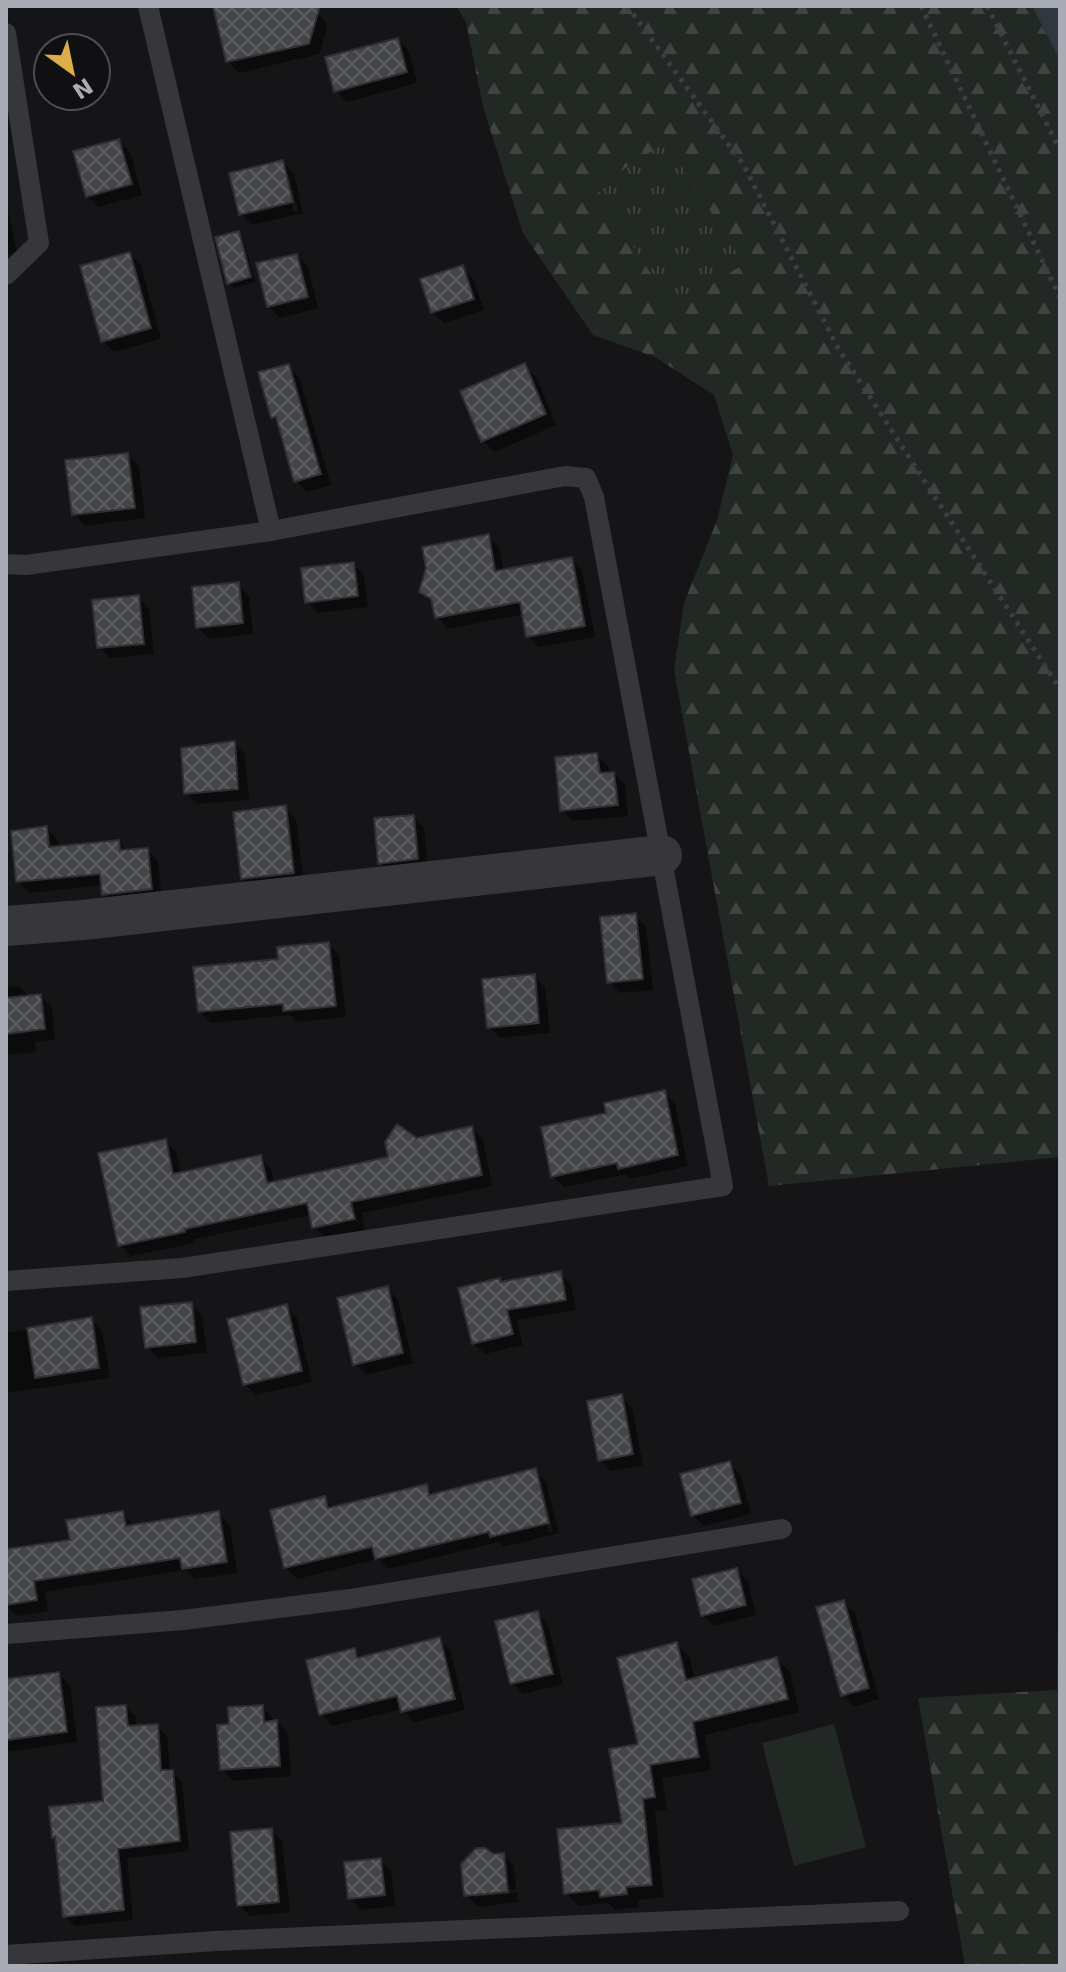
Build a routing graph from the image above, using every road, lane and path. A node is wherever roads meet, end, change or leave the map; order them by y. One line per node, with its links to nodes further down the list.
1 (148, 6): 9 (lane)
2 (627, 6): 11 (path)
3 (921, 6): 8 (path)
4 (987, 6): 6 (path)
5 (6, 33): 7 (lane)
6 (1060, 150)
7 (6, 275)
8 (1060, 298)
9 (271, 531): 10 (lane); 12 (lane)
10 (6, 564)
11 (1060, 689)
12 (662, 855): 13 (street); 14 (lane)
13 (6, 926)
14 (6, 1281)
15 (782, 1529): 16 (lane)
16 (6, 1634)
17 (899, 1911): 18 (lane)
18 (6, 1955)

